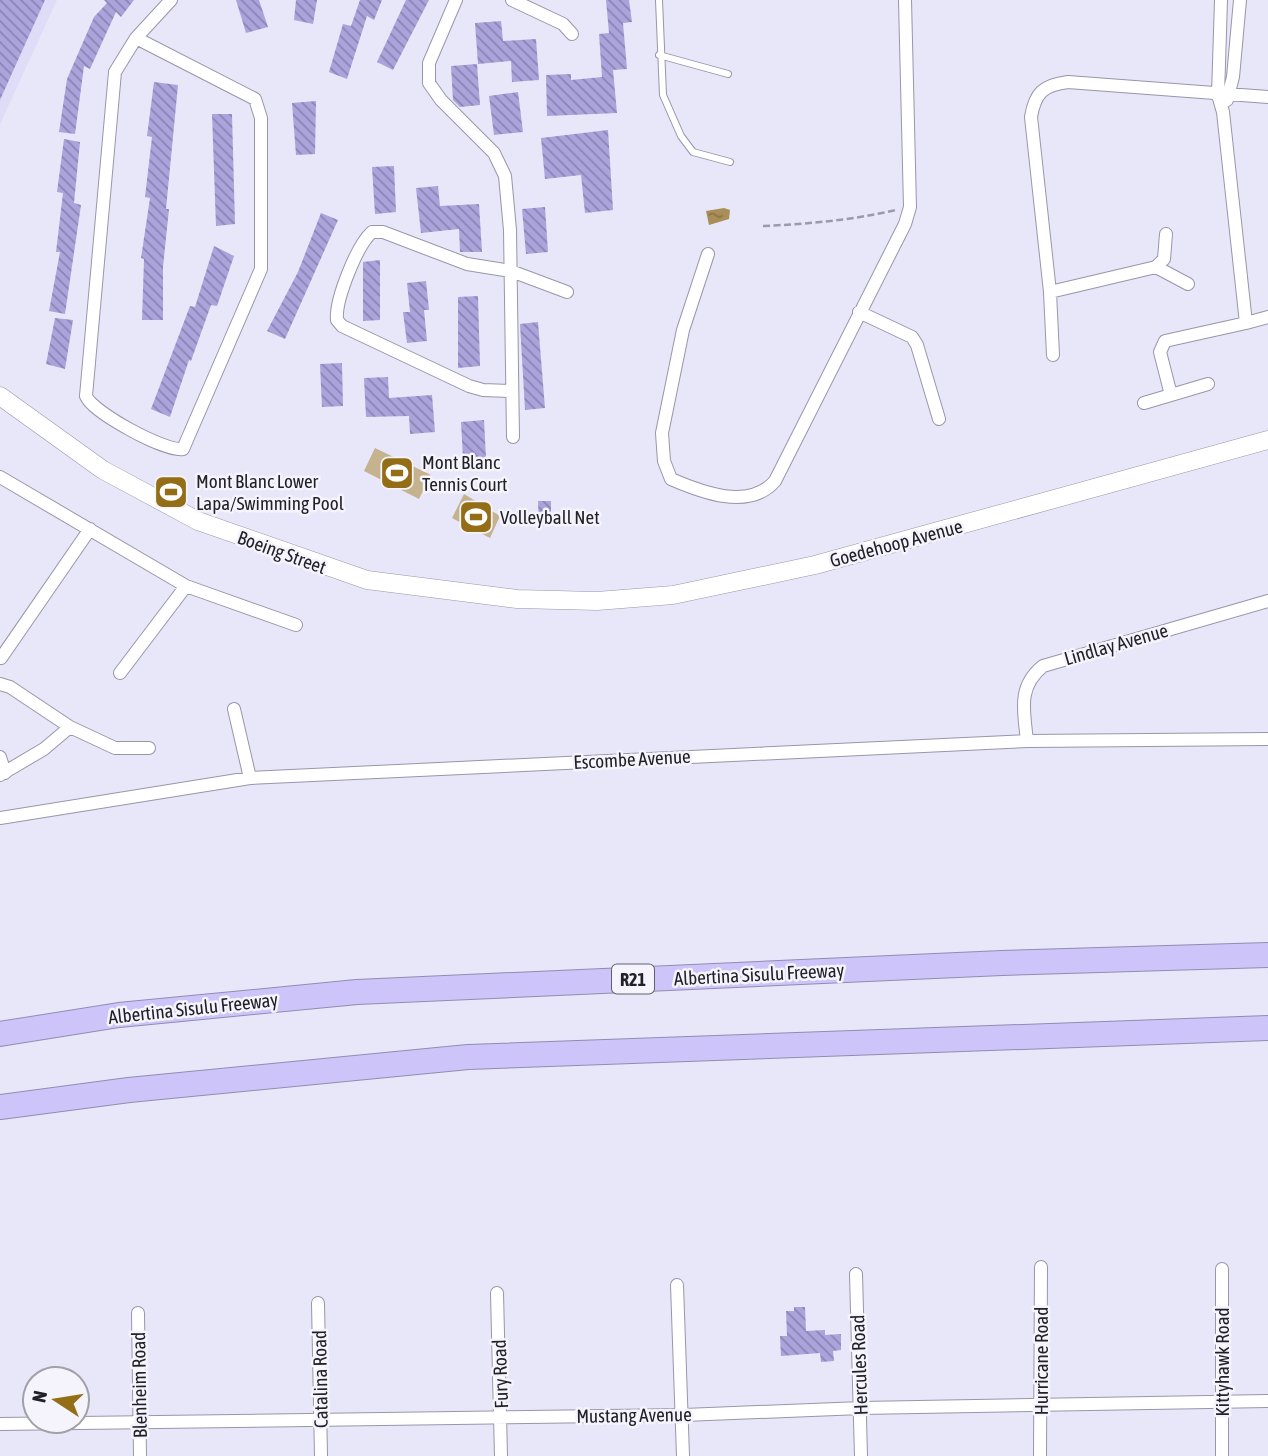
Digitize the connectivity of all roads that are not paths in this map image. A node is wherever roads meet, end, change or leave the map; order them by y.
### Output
1 (171, 0) edge
2 (456, 0) edge
3 (512, 0) edge
4 (659, 0) edge
5 (905, 0) edge
6 (1221, 0) edge
7 (1240, 0) edge
8 (572, 34) dead end
9 (136, 38) junction
10 (659, 55) junction
11 (728, 74) dead end
12 (1223, 95) junction
13 (1268, 97) edge
14 (730, 162) dead end
15 (1166, 234) dead end
16 (708, 254) dead end
17 (1156, 267) junction
18 (511, 271) junction
19 (1188, 284) dead end
20 (567, 292) dead end
21 (1050, 292) junction
22 (859, 312) junction
23 (1268, 317) edge
24 (1246, 323) junction
25 (1053, 355) dead end
26 (1208, 384) dead end
27 (511, 390) junction
28 (1171, 395) junction
29 (0, 396) edge
30 (1144, 402) dead end
31 (939, 419) dead end
32 (513, 437) dead end
33 (1268, 440) edge
34 (0, 477) edge
35 (90, 530) junction
36 (186, 586) junction
37 (517, 599) joint
38 (1268, 601) edge
39 (296, 625) dead end
40 (1, 658) edge
41 (120, 673) dead end
42 (0, 684) edge
43 (234, 709) dead end
44 (70, 727) junction
45 (1268, 739) edge
46 (1027, 741) junction
47 (149, 748) dead end
48 (0, 757) edge
49 (2, 774) edge
50 (250, 778) junction
51 (0, 818) edge
52 (1268, 955) edge
53 (1268, 1028) edge
54 (0, 1034) edge
55 (0, 1107) edge
56 (1041, 1267) dead end
57 (1222, 1269) dead end
58 (856, 1274) dead end
59 (677, 1285) dead end
60 (497, 1293) dead end
61 (318, 1303) dead end
62 (138, 1313) dead end
63 (1268, 1401) edge
64 (1222, 1403) junction
65 (1041, 1406) junction
66 (862, 1408) junction
67 (684, 1415) junction
68 (501, 1417) junction
69 (321, 1419) junction
70 (141, 1422) junction
71 (0, 1424) edge
72 (140, 1456) edge
73 (321, 1456) edge
74 (501, 1456) edge
75 (683, 1456) edge
76 (861, 1456) edge
77 (1040, 1456) edge
78 (1222, 1456) edge

1 - 9 street
2 - 18 street
3 - 8 street
4 - 10 lane
5 - 22 street
6 - 12 street
7 - 12 street
9 - 9 street
10 - 11 lane
10 - 14 lane
12 - 13 street
12 - 21 street
12 - 24 street
15 - 17 street
16 - 22 street
17 - 19 street
17 - 21 street
18 - 20 street
18 - 27 street
18 - 27 street
21 - 25 street
22 - 31 street
23 - 24 street
24 - 28 street
26 - 28 street
27 - 32 street
28 - 30 street
29 - 37 main road, Boeing Street
33 - 37 main road, Goedehoop Avenue
34 - 35 street
35 - 36 street
35 - 40 street
36 - 39 street
36 - 41 street
38 - 46 street, Lindlay Avenue
42 - 44 street
43 - 50 street
44 - 47 street
44 - 49 street
45 - 46 street, Escombe Avenue
46 - 50 street, Escombe Avenue
48 - 49 street
50 - 51 street, Escombe Avenue
52 - 54 highway, Albertina Sisulu Freeway / R21
53 - 55 highway
56 - 65 street, Hurricane Road
57 - 64 street, Kittyhawk Road
58 - 66 street, Hercules Road
59 - 67 street
60 - 68 street, Fury Road
61 - 69 street, Catalina Road
62 - 70 street, Blenheim Road
63 - 64 street, Mustang Avenue
64 - 65 street, Mustang Avenue
64 - 78 street, Kittyhawk Road
65 - 66 street, Mustang Avenue
65 - 77 street, Hurricane Road
66 - 67 street, Mustang Avenue
66 - 76 street, Hercules Road
67 - 68 street, Mustang Avenue
67 - 75 street
68 - 69 street, Mustang Avenue
68 - 74 street, Fury Road
69 - 70 street, Mustang Avenue
69 - 73 street, Catalina Road
70 - 71 street, Mustang Avenue
70 - 72 street, Blenheim Road

